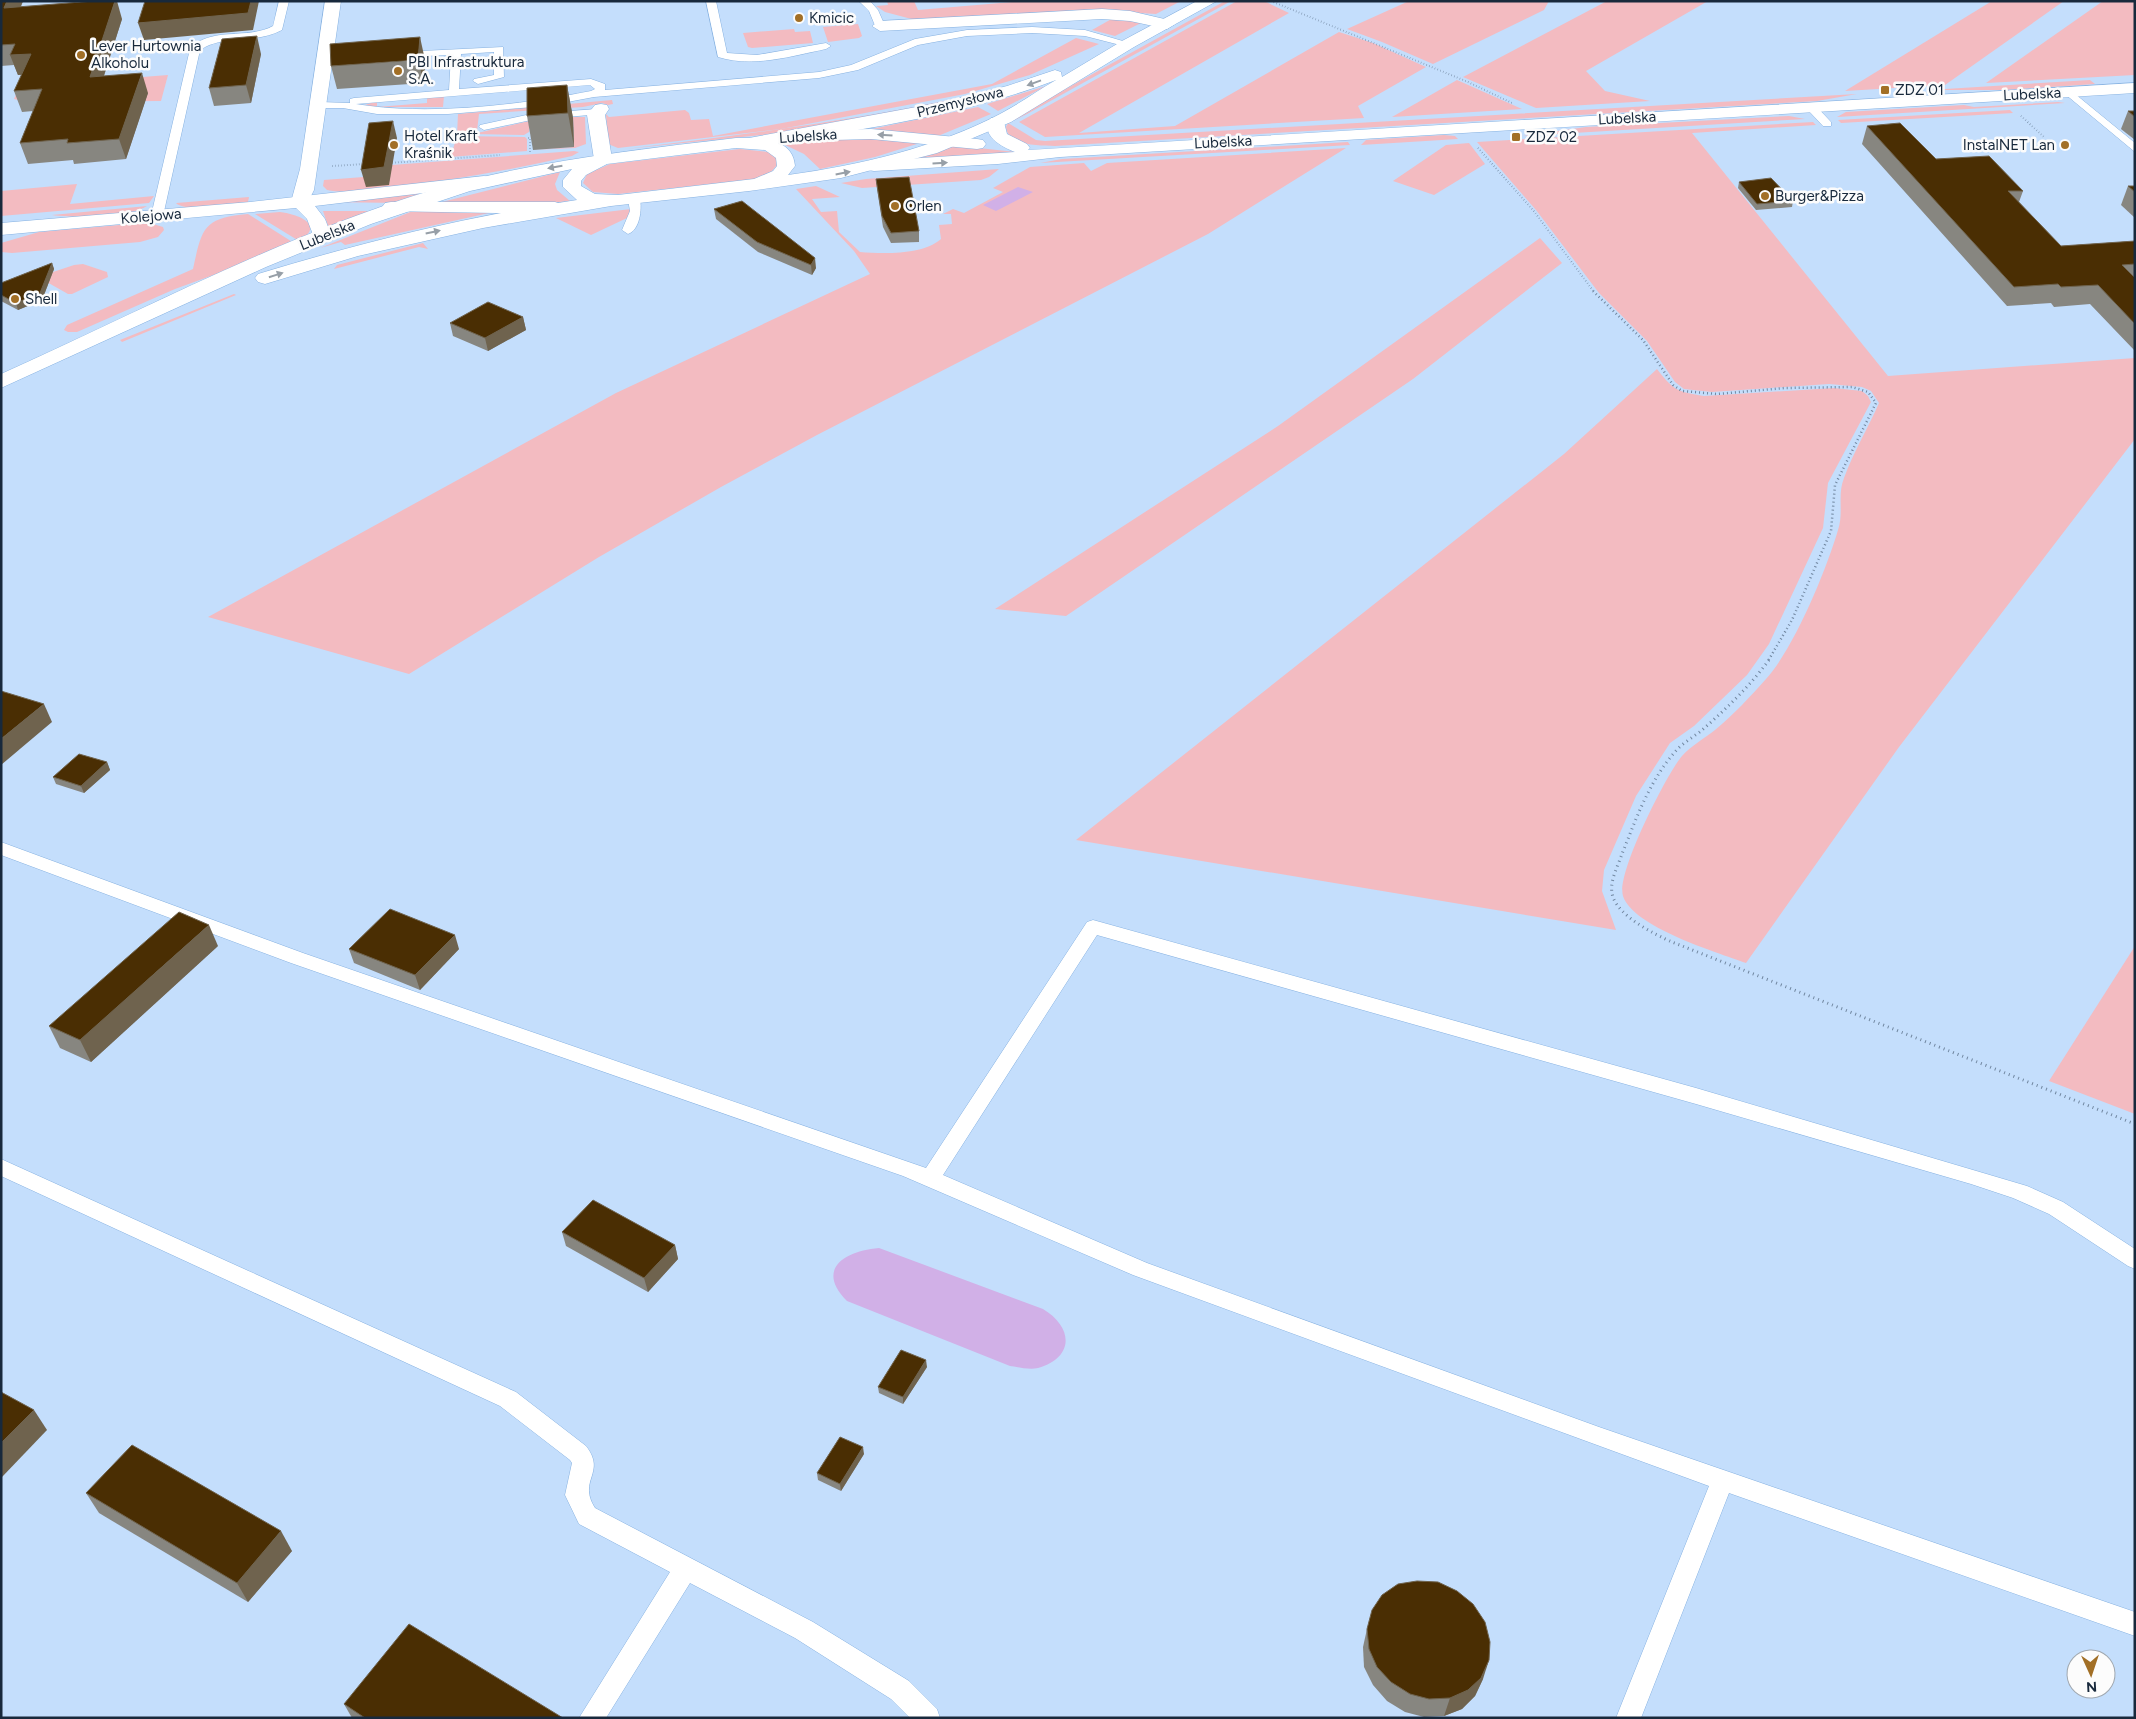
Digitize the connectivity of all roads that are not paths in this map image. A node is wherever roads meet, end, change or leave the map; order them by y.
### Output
1 (284, 1) edge
2 (334, 1) edge
3 (711, 1) edge
4 (864, 1) edge
5 (1209, 1) edge
6 (1166, 24) junction
7 (880, 26) joint
8 (1128, 44) junction
9 (826, 46) dead end
10 (456, 51) junction
11 (390, 56) edge
12 (454, 88) junction
13 (2135, 88) edge
14 (2069, 92) junction
15 (319, 105) junction
16 (343, 105) junction
17 (597, 105) junction
18 (1811, 107) junction
19 (384, 111) junction
20 (996, 122) junction
21 (1827, 124) dead end
22 (380, 125) edge
23 (484, 127) dead end
24 (787, 137) junction
25 (951, 142) junction
26 (736, 143) junction
27 (1022, 148) junction
28 (2135, 149) edge
29 (1060, 152) junction
30 (603, 159) junction
31 (874, 166) junction
32 (502, 178) junction
33 (749, 186) junction
34 (625, 200) junction
35 (300, 202) junction
36 (400, 207) junction
37 (555, 208) junction
38 (157, 216) junction
39 (1, 229) edge
40 (628, 230) dead end
41 (318, 238) junction
42 (66, 353) junction
43 (1, 382) edge
44 (1, 848) edge
45 (1, 1167) edge
46 (930, 1179) junction
47 (2135, 1260) edge
48 (1723, 1480) junction
49 (686, 1568) junction
50 (2135, 1624) edge
51 (591, 1718) edge
52 (928, 1718) edge
53 (1628, 1718) edge

1 - 38 lane
2 - 15 street
3 - 9 lane
4 - 7 lane
5 - 6 street, Przemysłowa
6 - 7 street
6 - 8 street, Przemysłowa
8 - 17 lane
8 - 20 street, Przemysłowa
8 -> 24 street, Przemysłowa
10 - 11 lane
10 - 12 lane
10 - 12 lane
12 - 16 lane
12 - 17 lane
13 - 14 street, Lubelska
14 - 18 street, Lubelska
14 - 28 lane
15 - 16 lane
15 - 35 street
16 - 19 lane
17 - 19 lane
17 - 23 lane
17 - 30 street
18 - 21 lane
18 - 29 street, Lubelska
19 - 22 lane
20 - 25 street, Przemysłowa
20 - 27 street
25 -> 24 street, Lubelska
24 - 26 street, Lubelska
25 - 27 street, Lubelska
25 - 31 street, Przemysłowa
26 - 30 street, Lubelska
26 - 33 street
27 - 29 street, Lubelska
31 -> 29 street, Lubelska
30 -> 32 street, Lubelska
30 - 34 street
33 -> 31 street, Lubelska
32 - 35 street, Kolejowa
32 - 36 street, Lubelska
33 - 34 street
34 - 37 street, Lubelska
34 - 40 lane
35 - 36 street, Kolejowa
35 - 38 street, Kolejowa
35 - 41 street
36 - 37 street, Kolejowa
36 - 41 street, Lubelska
42 -> 37 street, Lubelska
38 - 39 street, Kolejowa
41 - 42 street, Lubelska
42 - 43 street, Lubelska
44 - 46 lane
45 - 49 lane
46 - 47 lane
46 - 48 lane
48 - 50 lane
48 - 53 lane
49 - 51 lane
49 - 52 lane

